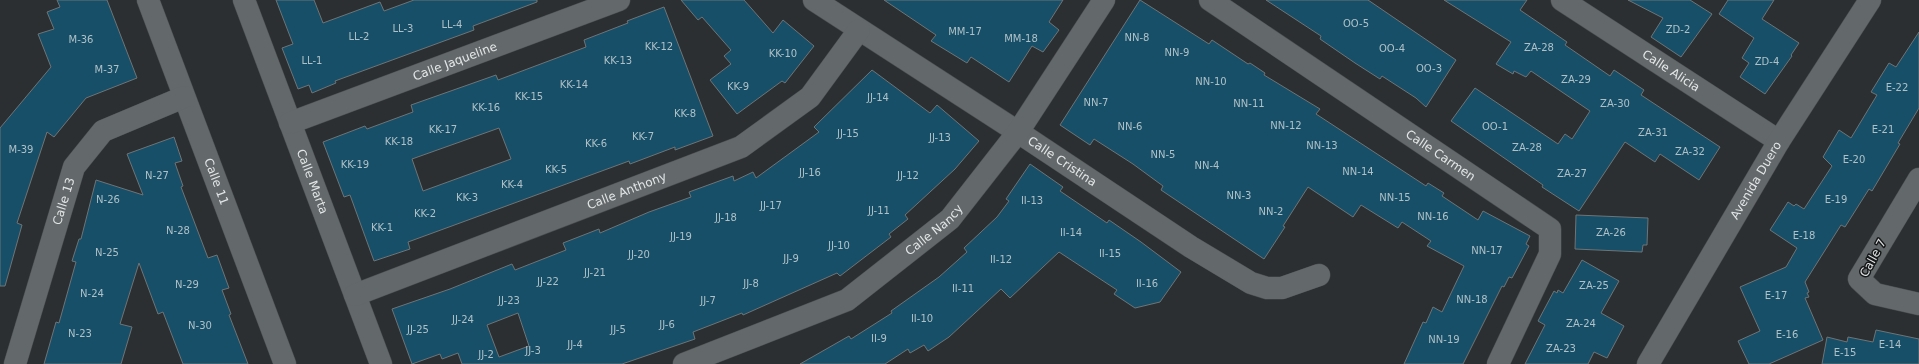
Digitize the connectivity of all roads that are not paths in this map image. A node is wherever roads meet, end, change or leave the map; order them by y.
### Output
1 (148, 0) edge
2 (244, 0) edge
3 (619, 0) edge
4 (814, 0) edge
5 (1104, 0) edge
6 (1210, 0) edge
7 (1562, 0) edge
8 (1870, 0) edge
9 (859, 30) junction
10 (184, 97) junction
11 (290, 123) junction
12 (1018, 132) junction
13 (1779, 141) junction
14 (1919, 179) edge
15 (1319, 275) dead end
16 (355, 294) junction
17 (1919, 304) edge
18 (15, 364) edge
19 (285, 364) edge
20 (381, 364) edge
21 (684, 364) edge
22 (1498, 364) edge
23 (1648, 364) edge

1 - 10 street, Calle 11
2 - 11 street, Calle Marta
3 - 11 street, Calle Jaqueline
4 - 9 street, Calle Cristina
5 - 12 street, Calle Nancy
6 - 22 street, Calle Carmen
7 - 13 street, Calle Alicia
8 - 13 street, Avenida Duero
9 - 12 street, Calle Cristina
9 - 16 street, Calle Anthony
10 - 18 street, Calle 13
10 - 19 street, Calle 11
11 - 16 street, Calle Marta
12 - 15 street, Calle Cristina
12 - 21 street, Calle Nancy
13 - 23 street, Avenida Duero
14 - 17 street, Calle 7
16 - 20 street, Calle Marta

